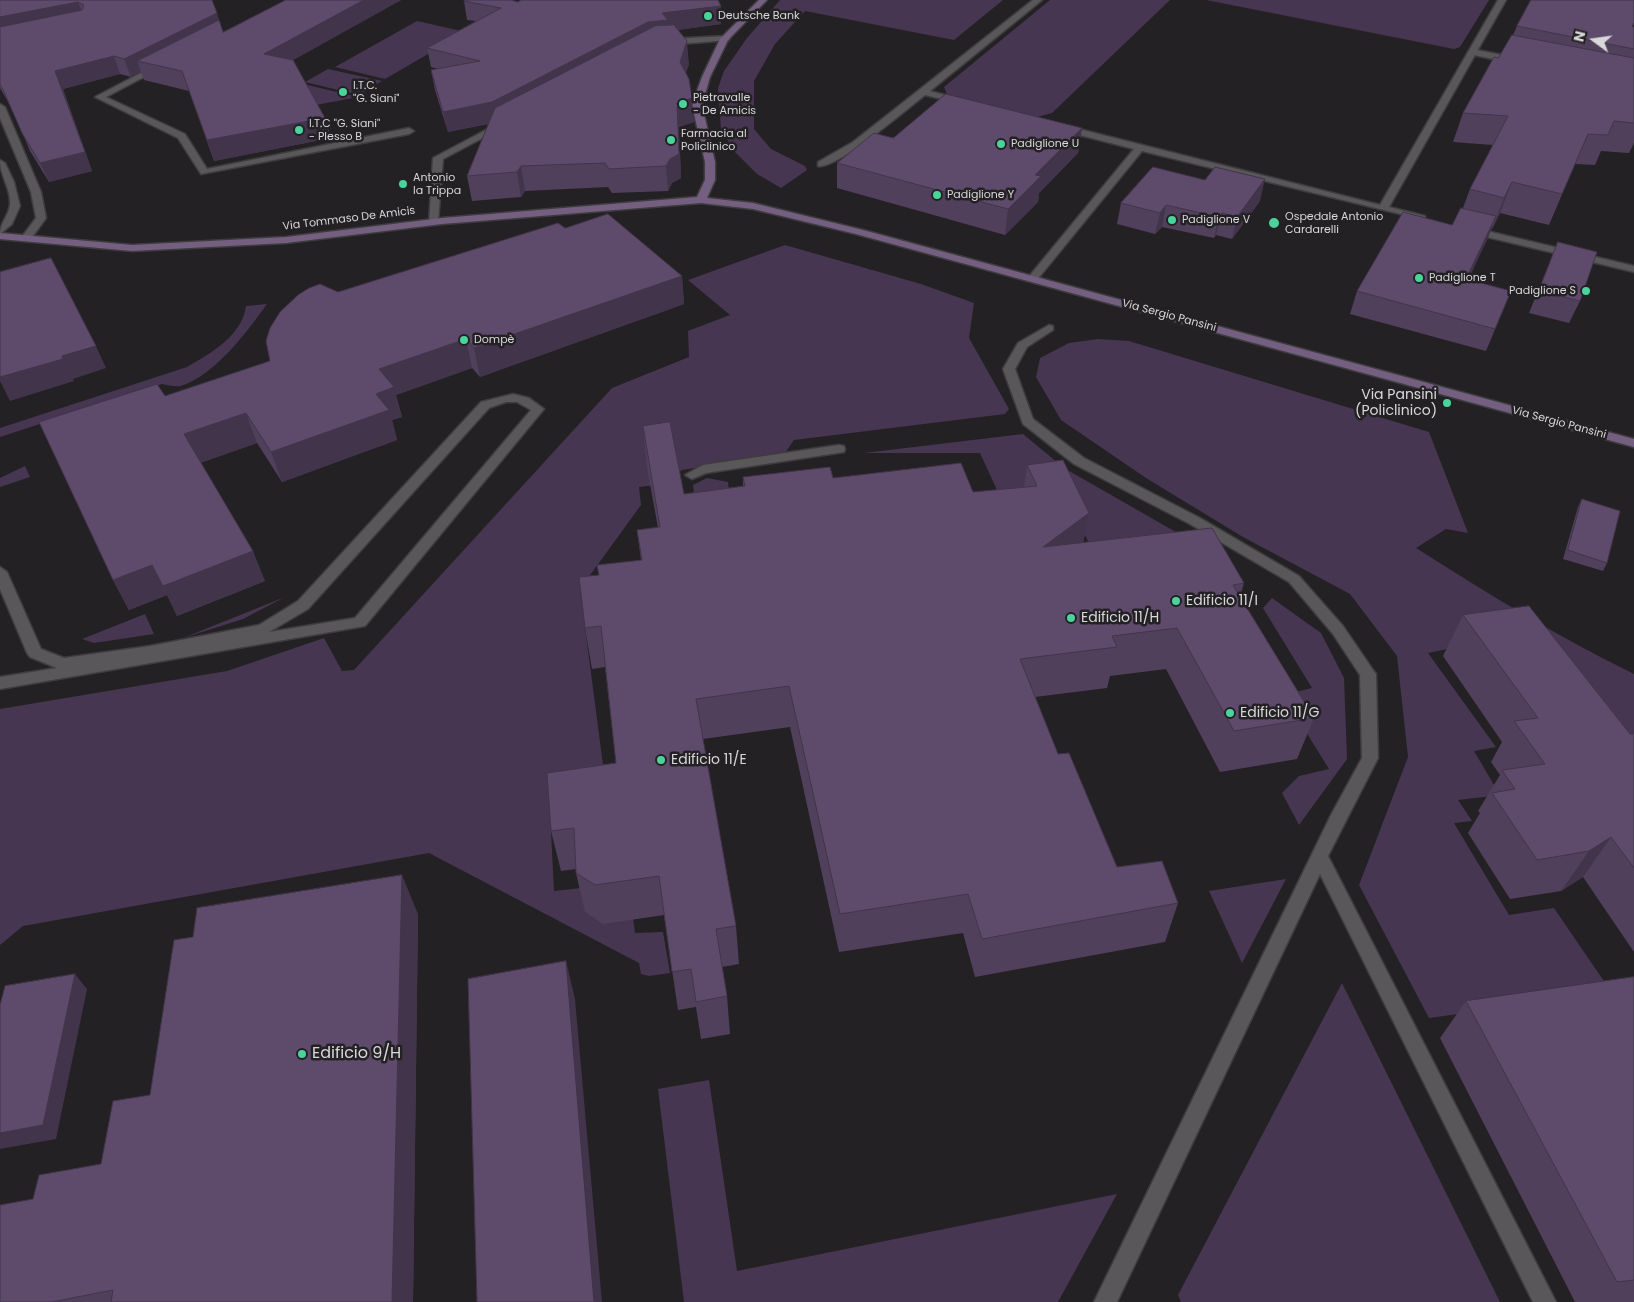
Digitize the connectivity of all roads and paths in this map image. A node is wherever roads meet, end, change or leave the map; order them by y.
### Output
1 (763, 0) edge
2 (1038, 0) edge
3 (1502, 0) edge
4 (725, 38) junction
5 (659, 45) edge
6 (1472, 52) junction
7 (169, 62) edge
8 (1529, 63) edge
9 (923, 92) junction
10 (969, 104) edge
11 (0, 107) edge
12 (510, 123) edge
13 (1054, 126) edge
14 (409, 131) dead end
15 (1140, 148) junction
16 (0, 163) edge
17 (822, 164) dead end
18 (701, 200) junction
19 (1382, 208) junction
20 (1431, 220) edge
21 (438, 222) junction
22 (1460, 227) edge
23 (0, 230) edge
24 (0, 236) edge
25 (26, 238) junction
26 (1634, 269) edge
27 (1032, 279) junction
28 (1049, 328) dead end
29 (1634, 443) edge
30 (839, 449) dead end
31 (692, 474) dead end
32 (0, 572) edge
33 (0, 683) edge
34 (1320, 857) junction
35 (1104, 1302) edge
36 (1545, 1302) edge

1 - 4 main road
2 - 9 street
3 - 6 street
4 - 5 street
4 - 18 main road
6 - 8 street
6 - 19 street
7 - 14 street
9 - 10 street
9 - 17 street
11 - 25 street
12 - 21 street
13 - 15 street
15 - 19 street
15 - 27 street
16 - 23 street
18 - 21 main road, Via Tommaso De Amicis
18 - 27 main road, Via Sergio Pansini
19 - 20 street
21 - 25 main road, Via Tommaso De Amicis
22 - 26 street
24 - 25 main road, Via Tommaso De Amicis
27 - 29 main road, Via Sergio Pansini
28 - 34 street
30 - 31 street
32 - 33 street
34 - 35 street
34 - 36 street

